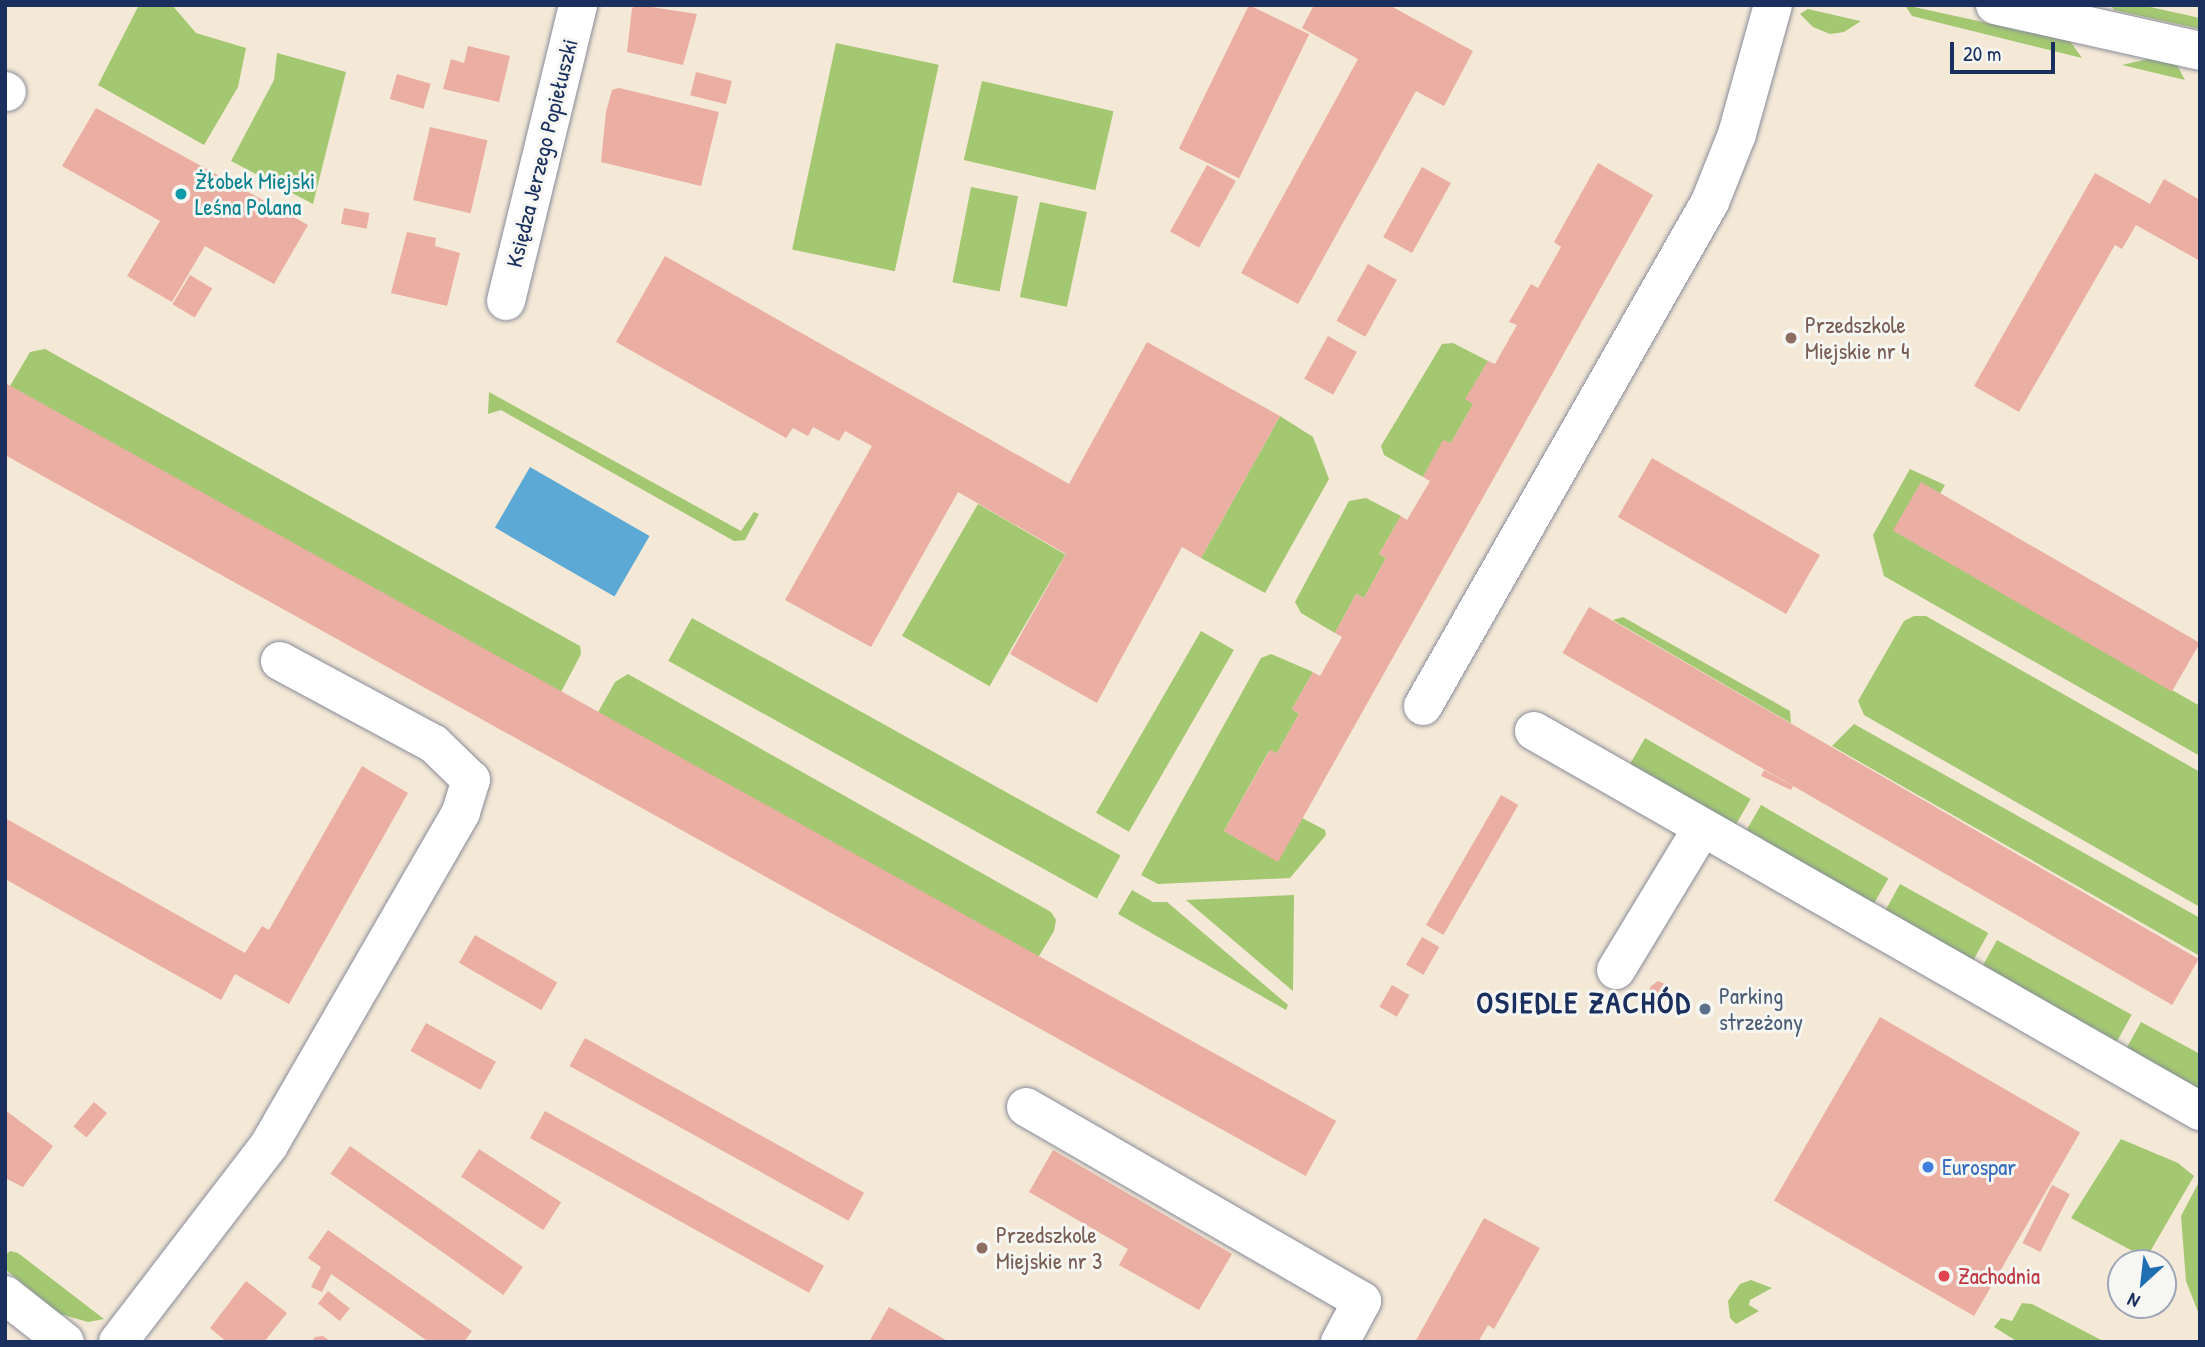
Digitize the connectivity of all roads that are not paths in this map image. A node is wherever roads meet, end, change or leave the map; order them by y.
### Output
1 (578, 5) edge
2 (1773, 5) edge
3 (1995, 5) edge
4 (2200, 51) edge
5 (506, 301) dead end
6 (280, 661) dead end
7 (1423, 706) dead end
8 (1534, 731) dead end
9 (1702, 828) junction
10 (1616, 970) dead end
11 (1026, 1107) dead end
12 (2200, 1111) edge
13 (5, 1295) edge
14 (65, 1342) edge
15 (118, 1342) edge
16 (1340, 1342) edge

1 - 5 street, Księdza Jerzego Popiełuszki
2 - 7 street
3 - 4 street
6 - 15 street
8 - 9 street
9 - 10 street
9 - 12 street
11 - 16 street
13 - 14 street

